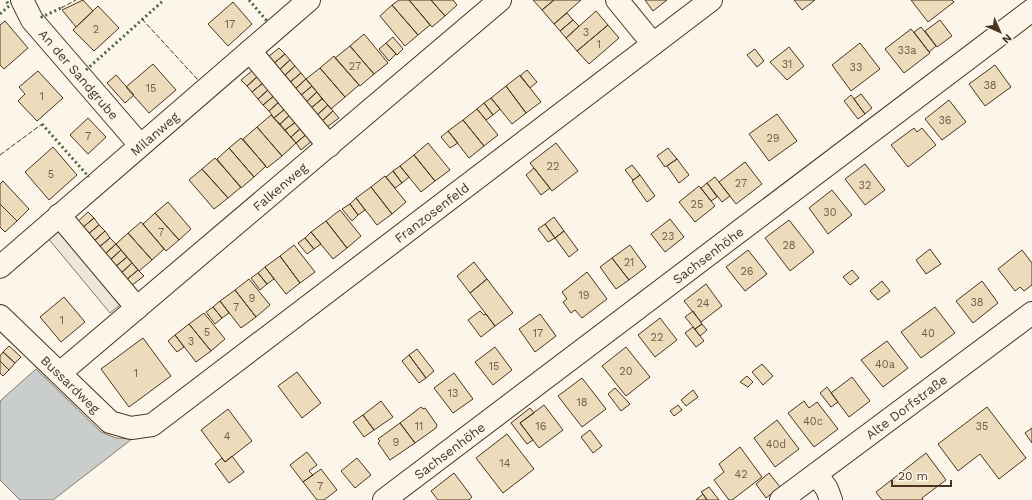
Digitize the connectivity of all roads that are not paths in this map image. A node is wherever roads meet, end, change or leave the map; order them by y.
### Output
1 (22, 0) edge
2 (309, 0) edge
3 (500, 0) edge
4 (617, 0) edge
5 (711, 0) edge
6 (1032, 10) edge
7 (653, 44) junction
8 (250, 51) junction
9 (140, 145) junction
10 (329, 146) junction
11 (59, 215) junction
12 (0, 267) edge
13 (137, 308) junction
14 (1032, 313) edge
15 (0, 316) edge
16 (60, 373) junction
17 (152, 425) joint
18 (817, 475) junction
19 (384, 500) edge
20 (781, 500) edge
21 (831, 500) edge

1 - 9 street, An der Sandgrube
2 - 8 street, Milanweg
3 - 10 street, Falkenweg
4 - 7 street
5 - 7 street, Franzosenfeld
6 - 19 street, Sachsenhöhe
7 - 17 street, Franzosenfeld
8 - 9 street, Milanweg
8 - 10 street
9 - 11 street, Milanweg
10 - 13 street, Falkenweg
11 - 12 street, Milanweg
11 - 13 street
13 - 16 street, Falkenweg
14 - 18 street, Alte Dorfstraße
15 - 16 street, Bussardweg
16 - 17 street, Bussardweg
18 - 20 street, Alte Dorfstraße
18 - 21 street

